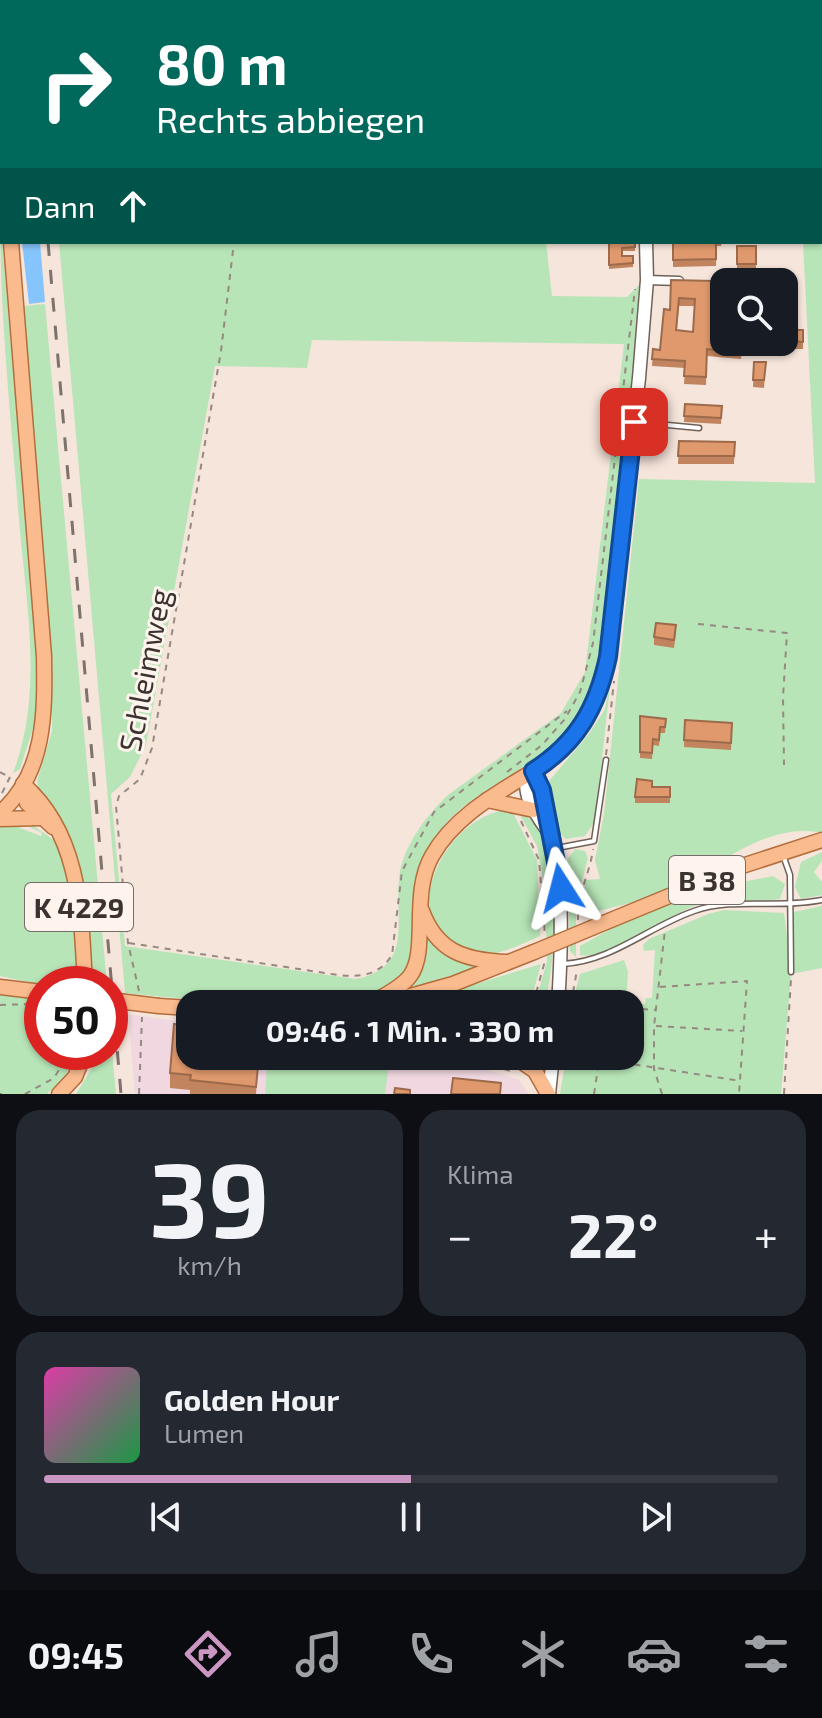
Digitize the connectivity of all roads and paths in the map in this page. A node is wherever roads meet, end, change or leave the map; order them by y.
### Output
1 (11, 244) edge
2 (234, 244) edge
3 (646, 244) edge
4 (647, 281) junction
5 (690, 281) edge
6 (634, 422) junction
7 (699, 428) dead end
8 (698, 624) dead end
9 (614, 678) dead end
10 (570, 709) junction
11 (606, 760) joint
12 (784, 765) dead end
13 (0, 772) edge
14 (532, 772) junction
15 (17, 781) junction
16 (510, 785) junction
17 (2, 799) edge
18 (487, 800) junction
19 (516, 804) junction
20 (534, 810) junction
21 (0, 816) edge
22 (40, 818) junction
23 (60, 832) junction
24 (822, 840) edge
25 (553, 842) junction
26 (782, 852) junction
27 (822, 900) edge
28 (419, 904) junction
29 (790, 906) junction
30 (664, 926) junction
31 (128, 943) junction
32 (542, 951) junction
33 (509, 963) junction
34 (561, 964) junction
35 (83, 966) edge
36 (791, 972) joint
37 (0, 987) edge
38 (660, 987) junction
39 (24, 990) edge
40 (392, 990) edge
41 (429, 990) edge
42 (535, 990) edge
43 (559, 990) edge
44 (139, 993) dead end
45 (128, 1002) edge
46 (24, 1004) edge
47 (0, 1005) edge
48 (176, 1007) edge
49 (644, 1009) edge
50 (656, 1010) dead end
51 (142, 1016) dead end
52 (654, 1026) junction
53 (743, 1031) junction
54 (644, 1067) edge
55 (654, 1069) junction
56 (59, 1070) edge
57 (78, 1070) edge
58 (506, 1070) edge
59 (534, 1070) edge
60 (552, 1070) edge
61 (598, 1070) edge
62 (519, 1074) dead end
63 (741, 1081) junction
64 (25, 1094) edge
65 (59, 1094) edge
66 (139, 1094) edge
67 (549, 1094) edge
68 (594, 1094) edge
69 (662, 1094) edge
70 (739, 1094) edge
71 (784, 1094) edge

1 - 15 main road
2 - 31 path, Schleimweg
3 - 4 main road
4 - 5 street
4 - 6 main road
4 - 10 path
6 - 7 lane
6 - 14 main road
8 - 12 path
9 - 11 path
10 - 16 path
10 - 31 path
11 - 25 lane
13 - 15 path
14 - 16 main road
14 - 20 main road
14 - 25 main road
15 - 17 main road
15 - 17 path
15 - 21 main road
15 - 22 main road
15 - 23 main road
16 - 18 main road
18 - 19 main road
18 - 28 main road
19 - 20 main road
19 - 32 path
20 - 25 main road
21 - 22 main road
22 - 23 main road
23 - 35 main road, K 4229
24 - 26 main road, B 38
25 - 34 main road
26 - 29 lane
26 - 32 main road, B 38, bridge
27 - 29 lane
28 - 33 main road
28 - 40 main road
29 - 30 lane
29 - 36 lane
30 - 34 lane
30 - 38 path
31 - 44 path, Schleimweg
32 - 33 main road, B 38
32 - 42 path
33 - 41 main road, B 38
34 - 43 main road
36 - 71 path
37 - 39 main road
38 - 52 path
38 - 53 path
45 - 48 main road, bridge
46 - 47 path
49 - 50 path
51 - 66 path
52 - 53 path
52 - 55 path
53 - 63 path
54 - 55 path
55 - 63 path
55 - 69 path
56 - 64 path
57 - 65 main road
58 - 62 path
59 - 67 main road
60 - 67 main road
61 - 68 path
63 - 70 path

